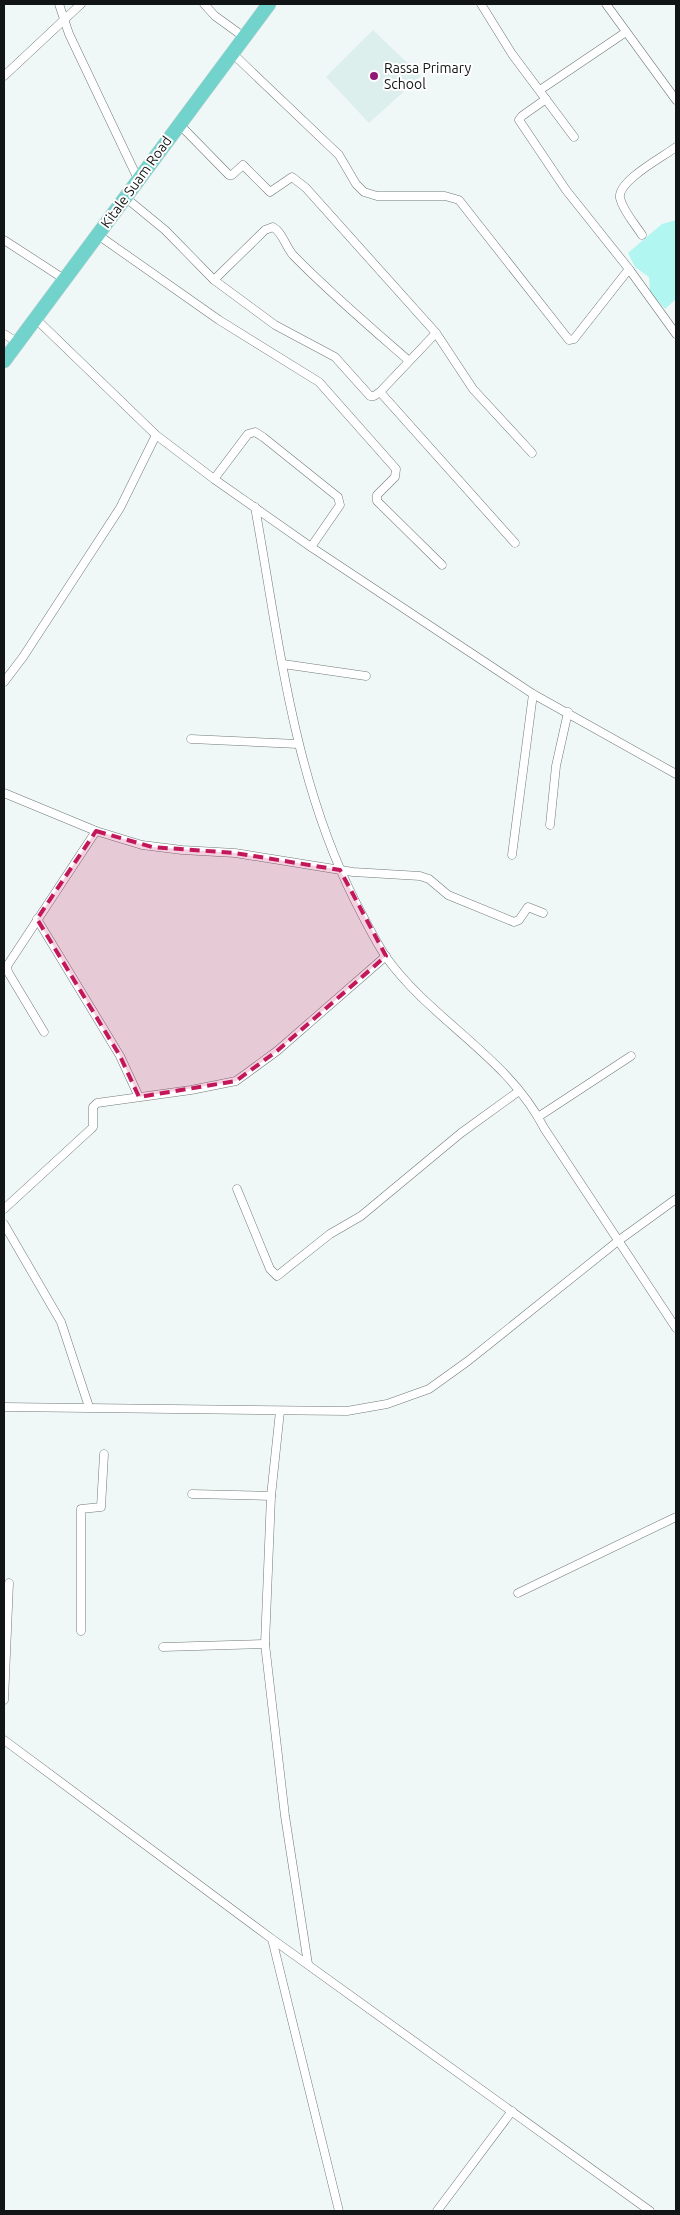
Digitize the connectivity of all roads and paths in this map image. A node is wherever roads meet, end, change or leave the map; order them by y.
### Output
1 (59, 4) edge
2 (81, 4) edge
3 (204, 4) edge
4 (268, 4) edge
5 (481, 4) edge
6 (606, 4) edge
7 (65, 20) junction
8 (626, 32) junction
9 (244, 37) junction
10 (232, 53) junction
11 (4, 76) edge
12 (540, 90) junction
13 (546, 98) junction
14 (676, 100) edge
15 (179, 124) junction
16 (574, 137) dead end
17 (676, 147) edge
18 (138, 179) junction
19 (126, 198) junction
20 (98, 235) junction
21 (642, 236) dead end
22 (4, 240) edge
23 (629, 269) junction
24 (64, 279) junction
25 (214, 280) junction
26 (35, 318) junction
27 (436, 333) junction
28 (4, 334) edge
29 (676, 334) edge
30 (17, 342) junction
31 (408, 360) junction
32 (4, 361) edge
33 (380, 392) junction
34 (156, 435) junction
35 (532, 453) dead end
36 (214, 479) junction
37 (254, 507) junction
38 (515, 543) dead end
39 (311, 547) junction
40 (442, 565) dead end
41 (283, 664) junction
42 (366, 676) dead end
43 (4, 682) edge
44 (533, 694) junction
45 (568, 712) junction
46 (190, 739) dead end
47 (298, 744) junction
48 (676, 774) edge
49 (4, 793) edge
50 (550, 825) dead end
51 (96, 831) junction
52 (512, 855) dead end
53 (340, 870) junction
54 (543, 913) dead end
55 (37, 919) junction
56 (386, 956) junction
57 (44, 1032) dead end
58 (631, 1056) dead end
59 (519, 1091) junction
60 (139, 1097) junction
61 (538, 1117) junction
62 (237, 1189) dead end
63 (676, 1198) edge
64 (4, 1209) edge
65 (4, 1224) edge
66 (618, 1241) junction
67 (676, 1328) edge
68 (4, 1407) edge
69 (90, 1407) junction
70 (280, 1411) junction
71 (104, 1454) dead end
72 (192, 1494) dead end
73 (271, 1496) junction
74 (676, 1517) edge
75 (9, 1583) dead end
76 (518, 1593) dead end
77 (81, 1631) dead end
78 (265, 1644) junction
79 (163, 1646) dead end
80 (4, 1700) edge
81 (4, 1740) edge
82 (272, 1939) junction
83 (308, 1964) junction
84 (512, 2111) junction
85 (339, 2211) edge
86 (437, 2211) edge
87 (650, 2211) edge

1 - 7 street
2 - 7 street
3 - 9 street
4 - 9 highway, Kitale Suam Road
5 - 12 street
6 - 8 street
7 - 11 street
7 - 18 street
8 - 12 street
8 - 14 street
9 - 10 highway, Kitale Suam Road
10 - 15 highway, Kitale Suam Road
10 - 23 street
12 - 13 street
13 - 16 street
13 - 23 street
15 - 18 highway, Kitale Suam Road
15 - 27 street
17 - 21 street
18 - 19 highway, Kitale Suam Road
19 - 20 highway, Kitale Suam Road
19 - 25 street
20 - 24 highway, Kitale Suam Road
20 - 40 street
22 - 24 street
23 - 29 street
24 - 26 highway, Kitale Suam Road
25 - 31 street
25 - 33 street
26 - 30 highway, Kitale Suam Road
26 - 34 street
27 - 31 street
27 - 35 street
28 - 30 street
30 - 32 highway, Kitale Suam Road
31 - 33 street
33 - 38 street
34 - 36 street
34 - 43 street
36 - 37 street
36 - 39 street
37 - 39 street
37 - 41 street
39 - 44 street
41 - 42 street
41 - 47 street
44 - 45 street
44 - 52 street
45 - 48 street
45 - 50 street
46 - 47 street
47 - 53 street
49 - 51 street
51 - 53 street
51 - 55 street
53 - 54 street
53 - 56 street
55 - 57 street
55 - 60 street
56 - 59 street
56 - 60 street
58 - 61 street
59 - 61 street
59 - 62 street
60 - 64 street
61 - 66 street
63 - 66 street
65 - 69 street
66 - 67 street
66 - 70 street
68 - 69 street
69 - 70 street
70 - 73 street
71 - 77 street
72 - 73 street
73 - 78 street
74 - 76 street
75 - 80 street
78 - 79 street
78 - 83 street
81 - 82 street
82 - 83 street
82 - 85 street
83 - 84 street
84 - 86 street
84 - 87 street

